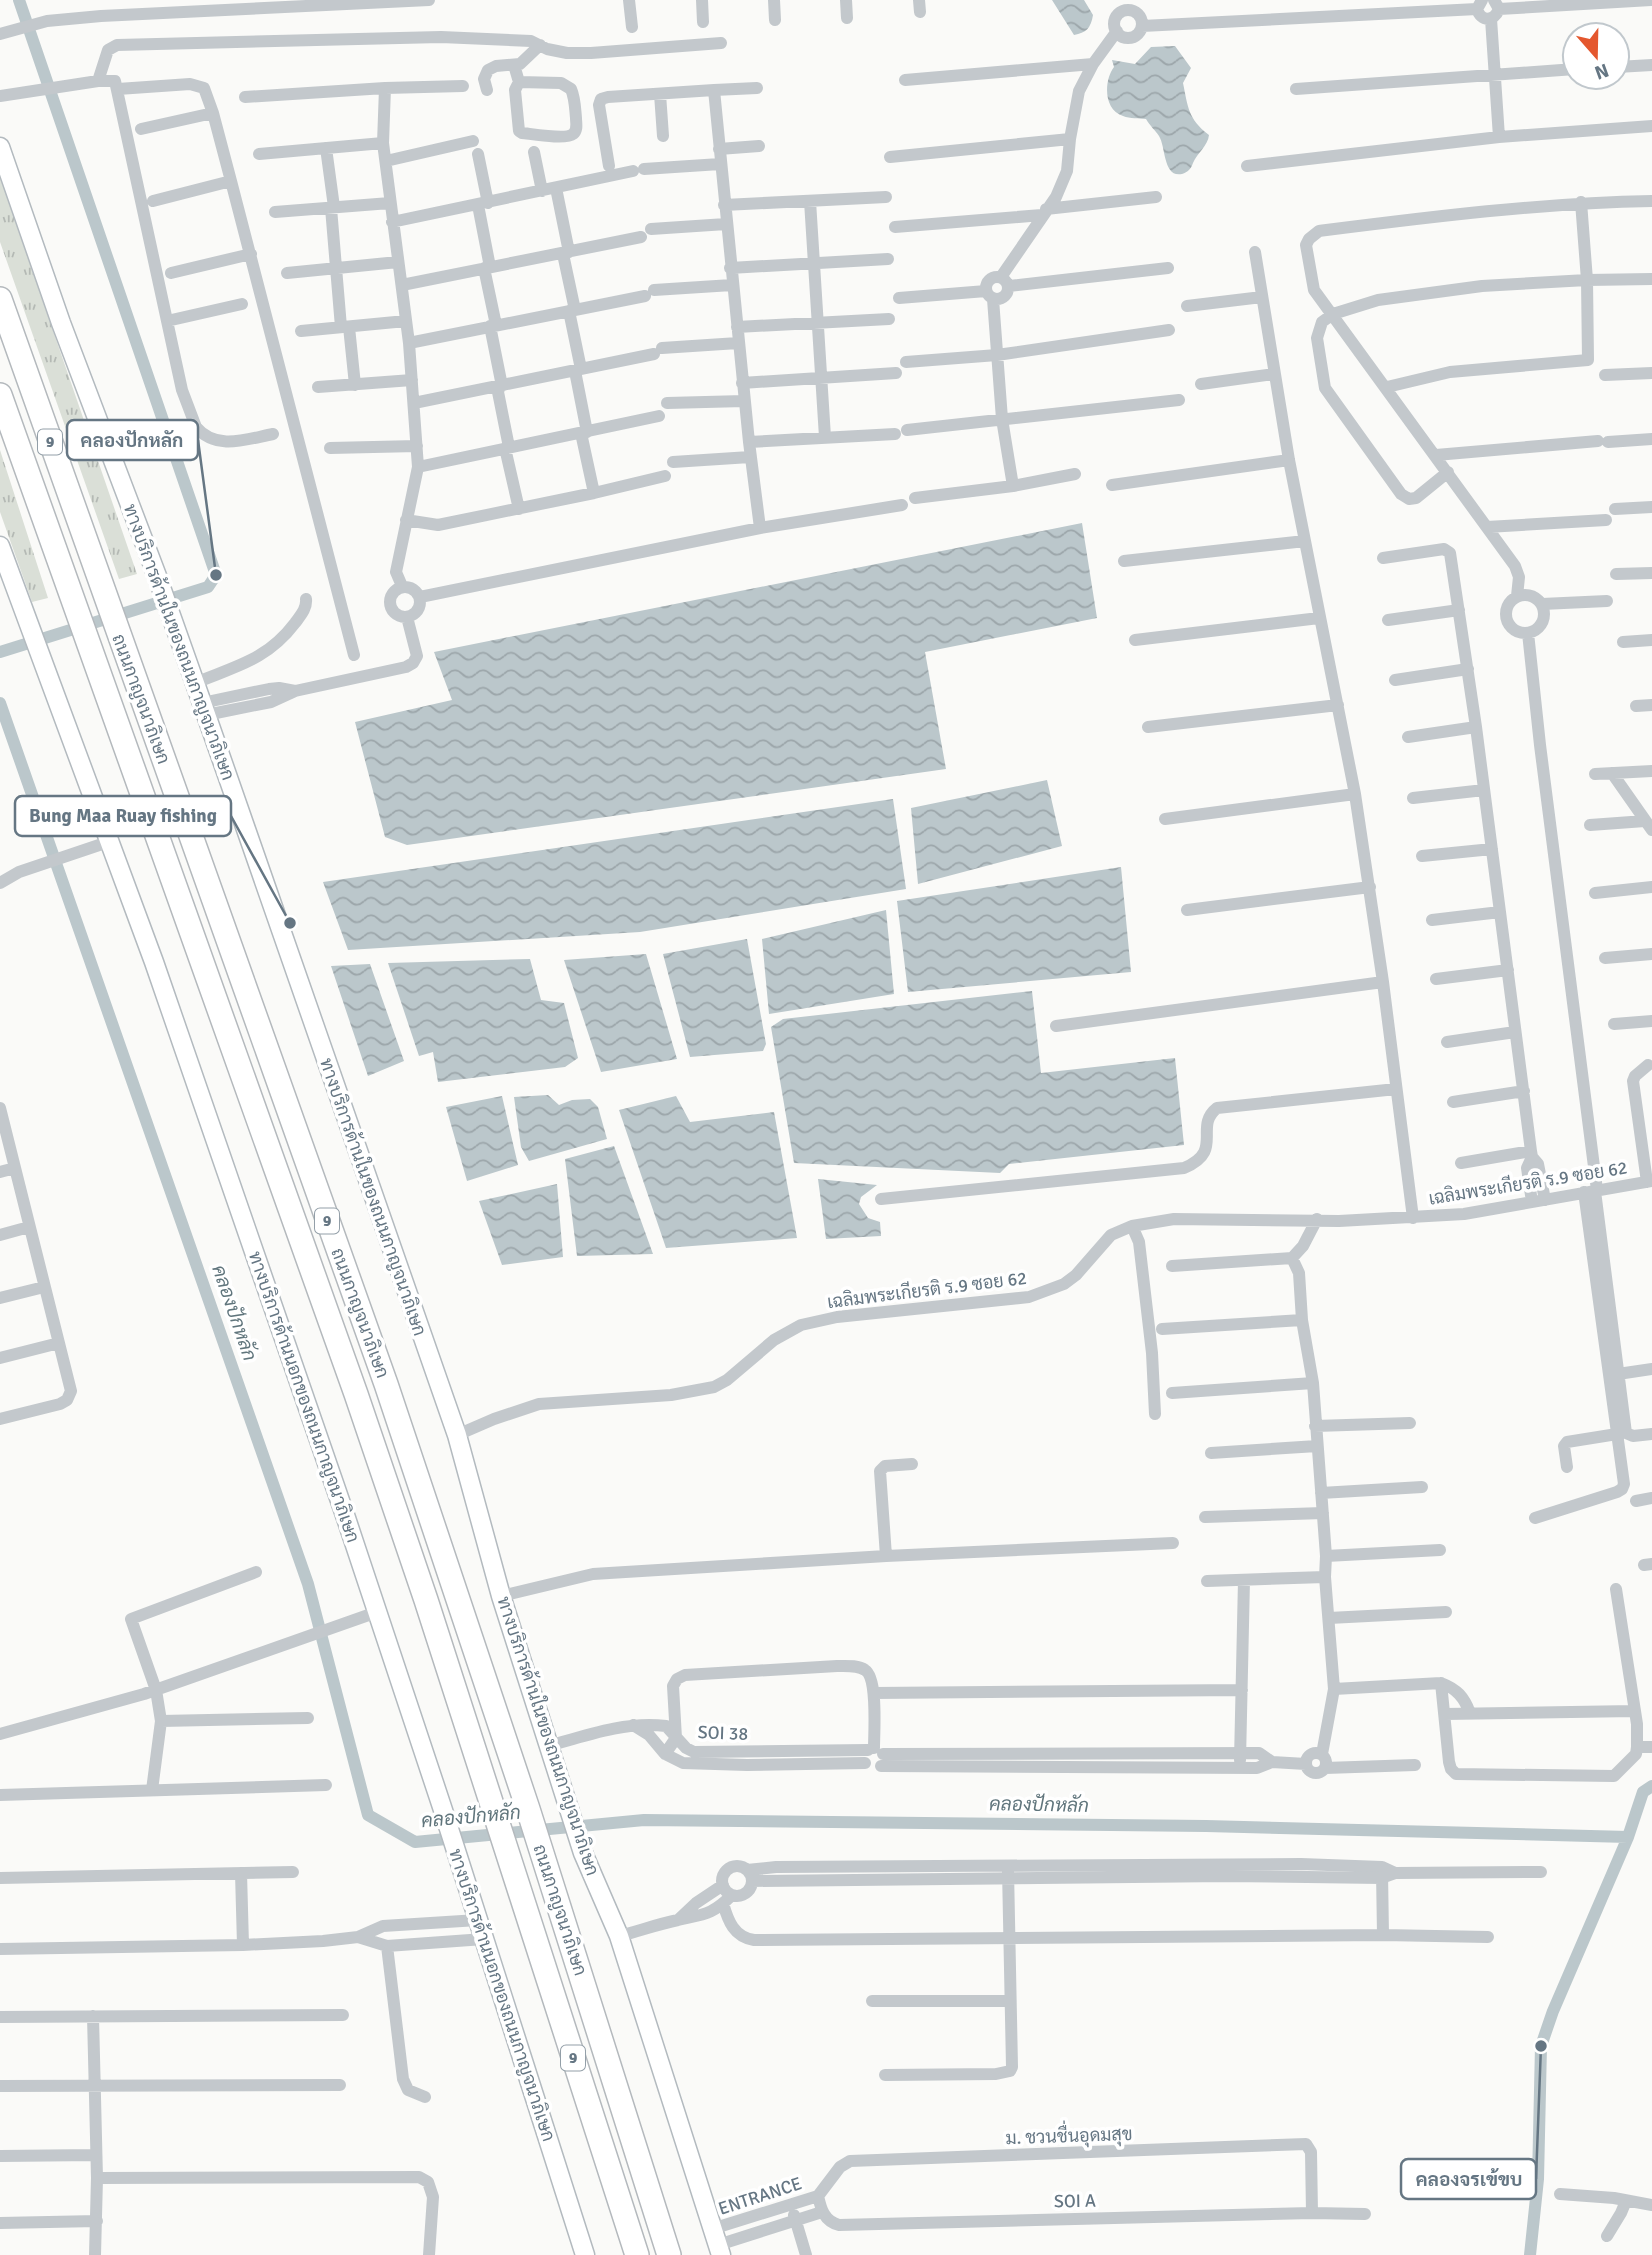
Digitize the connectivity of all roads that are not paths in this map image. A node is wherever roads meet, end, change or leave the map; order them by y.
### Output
1 (429, 0) edge
2 (629, 0) edge
3 (702, 0) edge
4 (774, 0) edge
5 (846, 0) edge
6 (1651, 0) edge
7 (394, 1) edge
8 (314, 3) edge
9 (232, 4) edge
10 (1479, 5) edge
11 (154, 6) edge
12 (1120, 6) edge
13 (1494, 9) edge
14 (847, 18) dead end
15 (775, 20) dead end
16 (703, 22) dead end
17 (1142, 26) junction
18 (632, 27) dead end
19 (1117, 31) junction
20 (6, 32) edge
21 (721, 43) dead end
22 (540, 45) junction
23 (1093, 64) junction
24 (514, 65) junction
25 (1652, 65) edge
26 (1631, 66) edge
27 (1561, 70) edge
28 (1494, 74) junction
29 (905, 80) dead end
30 (98, 81) junction
31 (519, 82) junction
32 (463, 86) dead end
33 (385, 88) junction
34 (757, 88) dead end
35 (118, 89) junction
36 (1296, 89) dead end
37 (487, 90) dead end
38 (713, 90) junction
39 (660, 93) junction
40 (0, 96) edge
41 (245, 97) dead end
42 (214, 113) junction
43 (1652, 126) edge
44 (141, 129) dead end
45 (663, 136) dead end
46 (1499, 137) junction
47 (1070, 139) junction
48 (473, 141) dead end
49 (383, 143) junction
50 (759, 146) dead end
51 (0, 147) edge
52 (326, 148) junction
53 (719, 149) junction
54 (534, 152) dead end
55 (259, 153) dead end
56 (478, 154) dead end
57 (890, 157) dead end
58 (386, 162) junction
59 (720, 164) junction
60 (609, 166) dead end
61 (1247, 166) dead end
62 (231, 181) junction
63 (556, 188) junction
64 (542, 191) junction
65 (886, 197) dead end
66 (1156, 197) dead end
67 (153, 201) dead end
68 (810, 201) junction
69 (1652, 201) edge
70 (1581, 202) junction
71 (390, 203) junction
72 (483, 204) junction
73 (724, 205) junction
74 (332, 208) junction
75 (275, 212) dead end
76 (1044, 212) junction
77 (392, 222) junction
78 (726, 224) junction
79 (895, 227) dead end
80 (1255, 251) dead end
81 (566, 253) junction
82 (251, 254) junction
83 (888, 259) dead end
84 (398, 262) junction
85 (815, 263) junction
86 (336, 268) junction
87 (487, 268) junction
88 (730, 268) junction
89 (1168, 268) dead end
90 (287, 273) dead end
91 (171, 274) dead end
92 (1652, 279) edge
93 (1587, 280) junction
94 (1005, 281) junction
95 (402, 285) junction
96 (732, 285) junction
97 (990, 295) junction
98 (1262, 297) junction
99 (899, 298) dead end
100 (0, 299) edge
101 (242, 304) dead end
102 (1187, 306) dead end
103 (572, 311) junction
104 (1333, 314) junction
105 (889, 319) dead end
106 (167, 321) junction
107 (406, 321) junction
108 (819, 323) junction
109 (493, 325) junction
110 (345, 327) junction
111 (737, 327) junction
112 (1169, 330) dead end
113 (301, 331) dead end
114 (409, 343) junction
115 (738, 343) junction
116 (997, 355) junction
117 (906, 362) dead end
118 (578, 370) junction
119 (896, 373) dead end
120 (1652, 373) edge
121 (1274, 374) junction
122 (1605, 375) dead end
123 (822, 377) junction
124 (412, 380) junction
125 (743, 383) junction
126 (1201, 384) dead end
127 (355, 385) junction
128 (318, 387) dead end
129 (500, 387) junction
130 (1387, 387) junction
131 (0, 395) edge
132 (1179, 400) dead end
133 (744, 401) junction
134 (414, 403) junction
135 (667, 403) dead end
136 (659, 416) dead end
137 (1002, 419) junction
138 (584, 432) junction
139 (273, 434) dead end
140 (825, 438) junction
141 (1652, 439) edge
142 (748, 442) junction
143 (417, 446) junction
144 (330, 448) dead end
145 (507, 448) junction
146 (1436, 455) junction
147 (750, 457) junction
148 (1289, 460) junction
149 (673, 462) dead end
150 (418, 467) junction
151 (1448, 472) junction
152 (1075, 474) dead end
153 (665, 477) dead end
154 (1112, 485) dead end
155 (1013, 486) junction
156 (594, 493) junction
157 (915, 498) dead end
158 (902, 505) dead end
159 (1652, 507) edge
160 (519, 509) junction
161 (1615, 509) dead end
162 (406, 520) junction
163 (1606, 520) dead end
164 (1487, 527) junction
165 (760, 528) junction
166 (1305, 541) junction
167 (1, 558) edge
168 (1383, 558) dead end
169 (1124, 561) dead end
170 (1652, 573) edge
171 (1616, 574) dead end
172 (402, 586) junction
173 (1517, 596) junction
174 (420, 597) junction
175 (306, 599) dead end
176 (1607, 601) dead end
177 (1542, 604) junction
178 (1459, 610) junction
179 (407, 617) junction
180 (1319, 618) junction
181 (1388, 620) dead end
182 (1528, 633) junction
183 (1135, 640) dead end
184 (1652, 640) edge
185 (1623, 642) dead end
186 (354, 655) dead end
187 (1468, 669) junction
188 (1395, 680) dead end
189 (195, 683) junction
190 (1338, 705) junction
191 (1652, 705) edge
192 (1636, 706) dead end
193 (204, 709) junction
194 (1148, 727) dead end
195 (1476, 727) junction
196 (1408, 737) dead end
197 (1652, 771) edge
198 (1612, 773) junction
199 (1595, 774) dead end
200 (1485, 790) junction
201 (1355, 794) junction
202 (1413, 798) dead end
203 (1166, 819) dead end
204 (1590, 825) dead end
205 (1648, 826) edge
206 (111, 841) junction
207 (1492, 849) junction
208 (1422, 856) dead end
209 (0, 883) edge
210 (1370, 887) junction
211 (1652, 887) edge
212 (1595, 892) dead end
213 (1187, 909) dead end
214 (1500, 912) junction
215 (1432, 919) dead end
216 (1652, 954) edge
217 (1605, 958) dead end
218 (1508, 970) junction
219 (1436, 979) dead end
220 (1383, 982) junction
221 (1652, 1021) edge
222 (1614, 1024) dead end
223 (1056, 1026) dead end
224 (1515, 1032) junction
225 (1447, 1042) dead end
226 (1648, 1065) dead end
227 (1396, 1089) junction
228 (1524, 1091) junction
229 (1454, 1102) dead end
230 (0, 1111) edge
231 (1532, 1154) junction
232 (1461, 1163) dead end
233 (15, 1168) junction
234 (0, 1172) edge
235 (1649, 1181) edge
236 (1592, 1191) junction
237 (881, 1199) dead end
238 (1538, 1201) junction
239 (1413, 1218) junction
240 (1317, 1219) junction
241 (1132, 1226) junction
242 (29, 1227) junction
243 (0, 1235) edge
244 (1293, 1258) junction
245 (1172, 1266) dead end
246 (44, 1287) junction
247 (0, 1298) edge
248 (1302, 1320) junction
249 (1161, 1329) dead end
250 (59, 1343) junction
251 (0, 1358) edge
252 (1652, 1369) edge
253 (1618, 1374) junction
254 (1313, 1383) junction
255 (1172, 1393) dead end
256 (1155, 1414) dead end
257 (0, 1419) edge
258 (1410, 1423) dead end
259 (1315, 1426) junction
260 (1617, 1434) junction
261 (1652, 1434) edge
262 (457, 1435) junction
263 (1317, 1446) junction
264 (1211, 1453) dead end
265 (912, 1464) dead end
266 (1567, 1467) dead end
267 (1422, 1487) dead end
268 (1321, 1493) junction
269 (1652, 1498) edge
270 (1636, 1501) dead end
271 (1323, 1513) junction
272 (1205, 1517) dead end
273 (1535, 1518) dead end
274 (1173, 1542) dead end
275 (1440, 1550) dead end
276 (886, 1556) junction
277 (1326, 1556) junction
278 (256, 1572) dead end
279 (1325, 1577) junction
280 (1244, 1580) junction
281 (1207, 1581) dead end
282 (1616, 1589) dead end
283 (501, 1596) junction
284 (377, 1612) junction
285 (1446, 1612) dead end
286 (1328, 1618) junction
287 (1441, 1683) junction
288 (1334, 1689) junction
289 (156, 1690) junction
290 (1242, 1690) junction
291 (874, 1693) junction
292 (1634, 1711) junction
293 (1470, 1713) junction
294 (1445, 1714) junction
295 (308, 1718) dead end
296 (161, 1721) junction
297 (632, 1725) junction
298 (0, 1734) edge
299 (676, 1738) junction
300 (549, 1746) junction
301 (1637, 1747) junction
302 (1652, 1747) edge
303 (1240, 1753) junction
304 (665, 1754) junction
305 (1322, 1754) junction
306 (874, 1756) junction
307 (693, 1758) junction
308 (1061, 1760) junction
309 (1272, 1762) junction
310 (1306, 1764) junction
311 (1415, 1765) dead end
312 (1240, 1767) junction
313 (1325, 1768) junction
314 (326, 1785) dead end
315 (152, 1790) junction
316 (0, 1795) edge
317 (293, 1872) dead end
318 (1008, 1872) junction
319 (1382, 1872) junction
320 (1541, 1872) dead end
321 (241, 1873) junction
322 (749, 1875) junction
323 (0, 1878) edge
324 (726, 1894) junction
325 (478, 1920) junction
326 (410, 1925) junction
327 (1383, 1935) junction
328 (619, 1936) junction
329 (358, 1937) junction
330 (1008, 1937) junction
331 (1488, 1937) dead end
332 (484, 1939) junction
333 (412, 1943) junction
334 (243, 1945) junction
335 (387, 1946) junction
336 (0, 1949) edge
337 (872, 2001) dead end
338 (1010, 2001) junction
339 (343, 2015) dead end
340 (93, 2016) junction
341 (0, 2017) edge
342 (885, 2075) dead end
343 (340, 2085) dead end
344 (0, 2086) edge
345 (94, 2086) junction
346 (425, 2097) dead end
347 (96, 2155) junction
348 (0, 2156) edge
349 (97, 2178) junction
350 (1560, 2194) dead end
351 (818, 2196) junction
352 (1626, 2201) junction
353 (791, 2205) junction
354 (1652, 2205) edge
355 (822, 2212) junction
356 (1312, 2213) junction
357 (1365, 2214) dead end
358 (97, 2221) junction
359 (796, 2221) junction
360 (0, 2223) edge
361 (1607, 2235) dead end
362 (717, 2243) edge
363 (95, 2255) edge
364 (429, 2255) edge
365 (585, 2255) edge
366 (636, 2255) edge
367 (669, 2255) edge
368 (806, 2255) edge

1 - 7 street
2 - 18 street
3 - 16 street
4 - 15 street
5 - 14 street
6 - 13 street
7 - 8 street
8 - 9 street
9 - 11 street
10 - 13 street
10 - 17 street
11 - 20 street
12 - 17 street
12 - 19 street
13 - 28 street
17 - 19 street
19 - 23 street
21 - 22 street
22 - 24 street
22 - 30 street
23 - 29 street
23 - 47 street
24 - 31 street
24 - 37 street
25 - 26 street
27 - 28 street
28 - 36 street
28 - 46 street
30 - 35 street
30 - 40 street
31 - 31 street
32 - 33 street
33 - 41 street
33 - 49 street
34 - 38 street
35 - 42 street
35 - 106 street
38 - 39 street
38 - 53 street
39 - 45 street
39 - 60 street
42 - 44 street
42 - 62 street
43 - 46 street
46 - 61 street
47 - 57 street
47 - 76 street
48 - 58 street
49 - 52 street
49 - 58 street
50 - 53 street
51 - 189 main road, ทางบริการด้านในของถนนกาญจนาภิเษก
52 - 55 street
52 - 74 street
53 - 59 street
54 - 64 street
56 - 72 street
58 - 71 street
59 - 63 street
59 - 73 street
62 - 67 street
62 - 82 street
63 - 64 street
63 - 81 street
64 - 72 street
65 - 68 street
66 - 76 street
68 - 73 street
68 - 85 street
69 - 70 street
70 - 93 street
70 - 104 street
71 - 74 street
71 - 77 street
72 - 77 street
72 - 87 street
73 - 78 street
74 - 75 street
74 - 86 street
76 - 79 street
76 - 94 street
77 - 84 street
78 - 81 street
78 - 88 street
80 - 98 street
81 - 87 street
81 - 103 street
82 - 91 street
82 - 186 street
83 - 85 street
84 - 86 street
84 - 95 street
85 - 88 street
85 - 108 street
86 - 90 street
86 - 110 street
87 - 95 street
87 - 109 street
88 - 96 street
89 - 94 street
92 - 93 street
93 - 104 street
93 - 130 street
94 - 97 street
94 - 97 street
95 - 107 street
96 - 103 street
96 - 111 street
97 - 99 street
97 - 116 street
98 - 102 street
98 - 121 street
100 - 367 highway, ถนนกาญจนาภิเษก / 9
101 - 106 street
103 - 109 street
103 - 118 street
104 - 130 street
104 - 151 street
105 - 108 street
106 - 139 street
107 - 110 street
107 - 114 street
108 - 111 street
108 - 123 street
109 - 114 street
109 - 129 street
110 - 113 street
110 - 127 street
111 - 115 street
112 - 116 street
114 - 124 street
115 - 118 street
115 - 125 street
116 - 117 street
116 - 137 street
118 - 129 street
118 - 138 street
119 - 123 street
120 - 122 street
121 - 126 street
121 - 148 street
123 - 125 street
123 - 140 street
124 - 127 street
124 - 134 street
125 - 133 street
127 - 128 street
129 - 134 street
129 - 145 street
130 - 146 street
131 - 366 highway, ถนนกาญจนาภิเษก / 9
132 - 137 street
133 - 135 street
133 - 142 street
134 - 143 street
136 - 138 street
137 - 140 street
137 - 155 street
138 - 145 street
138 - 156 street
140 - 142 street
141 - 146 street
142 - 147 street
143 - 144 street
143 - 150 street
145 - 150 street
145 - 160 street
146 - 151 street
147 - 149 street
147 - 165 street
148 - 154 street
148 - 166 street
150 - 162 street
151 - 164 street
152 - 155 street
153 - 156 street
155 - 157 street
156 - 160 street
158 - 165 street
159 - 161 street
160 - 162 street
162 - 172 street
163 - 164 street
164 - 173 street
165 - 174 street
166 - 169 street
166 - 180 street
167 - 206 main road, ทางบริการด้านนอกของถนนกาญจนาภิเษก
168 - 178 street
170 - 171 street
172 - 174 street
172 - 179 street
173 - 177 street
173 - 182 street
174 - 179 street
175 - 189 street
176 - 177 street
177 - 182 street
178 - 181 street
178 - 187 street
179 - 193 street
180 - 183 street
180 - 190 street
182 - 236 street
184 - 185 street
187 - 188 street
187 - 195 street
189 - 193 main road, ทางบริการด้านในของถนนกาญจนาภิเษก
190 - 194 street
190 - 201 street
191 - 192 street
193 - 262 main road, ทางบริการด้านในของถนนกาญจนาภิเษก
195 - 196 street
195 - 200 street
197 - 198 street
198 - 199 street
198 - 205 street
200 - 202 street
200 - 207 street
201 - 203 street
201 - 210 street
204 - 205 street
206 - 209 street
206 - 284 main road, ทางบริการด้านนอกของถนนกาญจนาภิเษก
207 - 208 street
207 - 214 street
210 - 213 street
210 - 220 street
211 - 212 street
214 - 215 street
214 - 218 street
216 - 217 street
218 - 219 street
218 - 224 street
220 - 223 street
220 - 227 street
221 - 222 street
224 - 225 street
224 - 228 street
226 - 235 street
227 - 237 street
227 - 239 street
228 - 229 street
228 - 231 street
230 - 233 street
231 - 232 street
231 - 238 street
233 - 234 street
233 - 242 street
235 - 236 street, เฉลิมพระเกียรติ ร.9 ซอย 62
236 - 238 street, เฉลิมพระเกียรติ ร.9 ซอย 62
236 - 253 street
236 - 260 street
238 - 239 street, เฉลิมพระเกียรติ ร.9 ซอย 62
239 - 240 street, เฉลิมพระเกียรติ ร.9 ซอย 62
240 - 241 street, เฉลิมพระเกียรติ ร.9 ซอย 62
240 - 244 street
241 - 256 street
241 - 262 street, เฉลิมพระเกียรติ ร.9 ซอย 62
242 - 243 street
242 - 246 street
244 - 245 street
244 - 248 street
246 - 247 street
246 - 250 street
248 - 249 street
248 - 254 street
250 - 251 street
250 - 257 street
252 - 253 street
253 - 261 street
254 - 255 street
254 - 259 street
258 - 259 street
259 - 263 street
260 - 266 street
260 - 273 street
262 - 283 main road, ทางบริการด้านในของถนนกาญจนาภิเษก
263 - 264 street
263 - 268 street
265 - 276 street
267 - 268 street
268 - 271 street
269 - 270 street
271 - 272 street
271 - 277 street
274 - 276 street
275 - 277 street
276 - 283 street
277 - 279 street
278 - 289 street
279 - 280 street
279 - 286 street
280 - 281 street
280 - 290 street
282 - 292 street
283 - 300 main road, ทางบริการด้านในของถนนกาญจนาภิเษก
284 - 289 street
284 - 325 main road, ทางบริการด้านนอกของถนนกาญจนาภิเษก
285 - 286 street
286 - 288 street
287 - 288 street
287 - 293 street
287 - 294 street
288 - 305 street
289 - 296 street
289 - 298 street
290 - 291 street
290 - 303 street
291 - 299 street
291 - 306 street
292 - 293 street
292 - 301 street
293 - 294 street
294 - 301 street
295 - 296 street
296 - 315 street
297 - 299 street, SOI 38
297 - 300 street, SOI 38
297 - 304 street
299 - 304 street
299 - 307 street, SOI 38
300 - 328 main road, ทางบริการด้านในของถนนกาญจนาภิเษก
301 - 302 street
303 - 308 street
303 - 309 street
303 - 312 street
304 - 307 street
305 - 310 street
305 - 313 street
306 - 307 street, SOI 38
306 - 308 street, SOI 38
308 - 312 street
309 - 310 street
309 - 312 street
310 - 313 street
311 - 313 street
314 - 315 street
315 - 316 street
317 - 321 street
318 - 319 street
318 - 322 street
318 - 330 street
319 - 320 street
319 - 327 street
321 - 323 street
321 - 334 street
322 - 324 street
322 - 324 street
324 - 328 street
324 - 330 street
325 - 326 street
325 - 332 main road, ทางบริการด้านนอกของถนนกาญจนาภิเษก
326 - 329 street
326 - 333 street
327 - 330 street
327 - 331 street
328 - 362 main road, ทางบริการด้านในของถนนกาญจนาภิเษก
329 - 334 street
329 - 335 street
330 - 338 street
332 - 333 street
332 - 365 main road, ทางบริการด้านนอกของถนนกาญจนาภิเษก
333 - 335 street
334 - 336 street
335 - 346 street
337 - 338 street
338 - 342 street
339 - 340 street
340 - 341 street
340 - 345 street
343 - 345 street
344 - 345 street
345 - 347 street
347 - 348 street
347 - 349 street
349 - 358 street
349 - 364 street
350 - 352 street
351 - 353 street, ENTRANCE
351 - 355 street
351 - 356 street, ม. ชวนชื่นอุดมสุข
352 - 354 street
352 - 361 street
353 - 359 street
353 - 362 street, ENTRANCE
355 - 356 street, SOI A
355 - 359 street
356 - 357 street, SOI A
358 - 360 street
358 - 363 street
359 - 362 street
359 - 368 street

